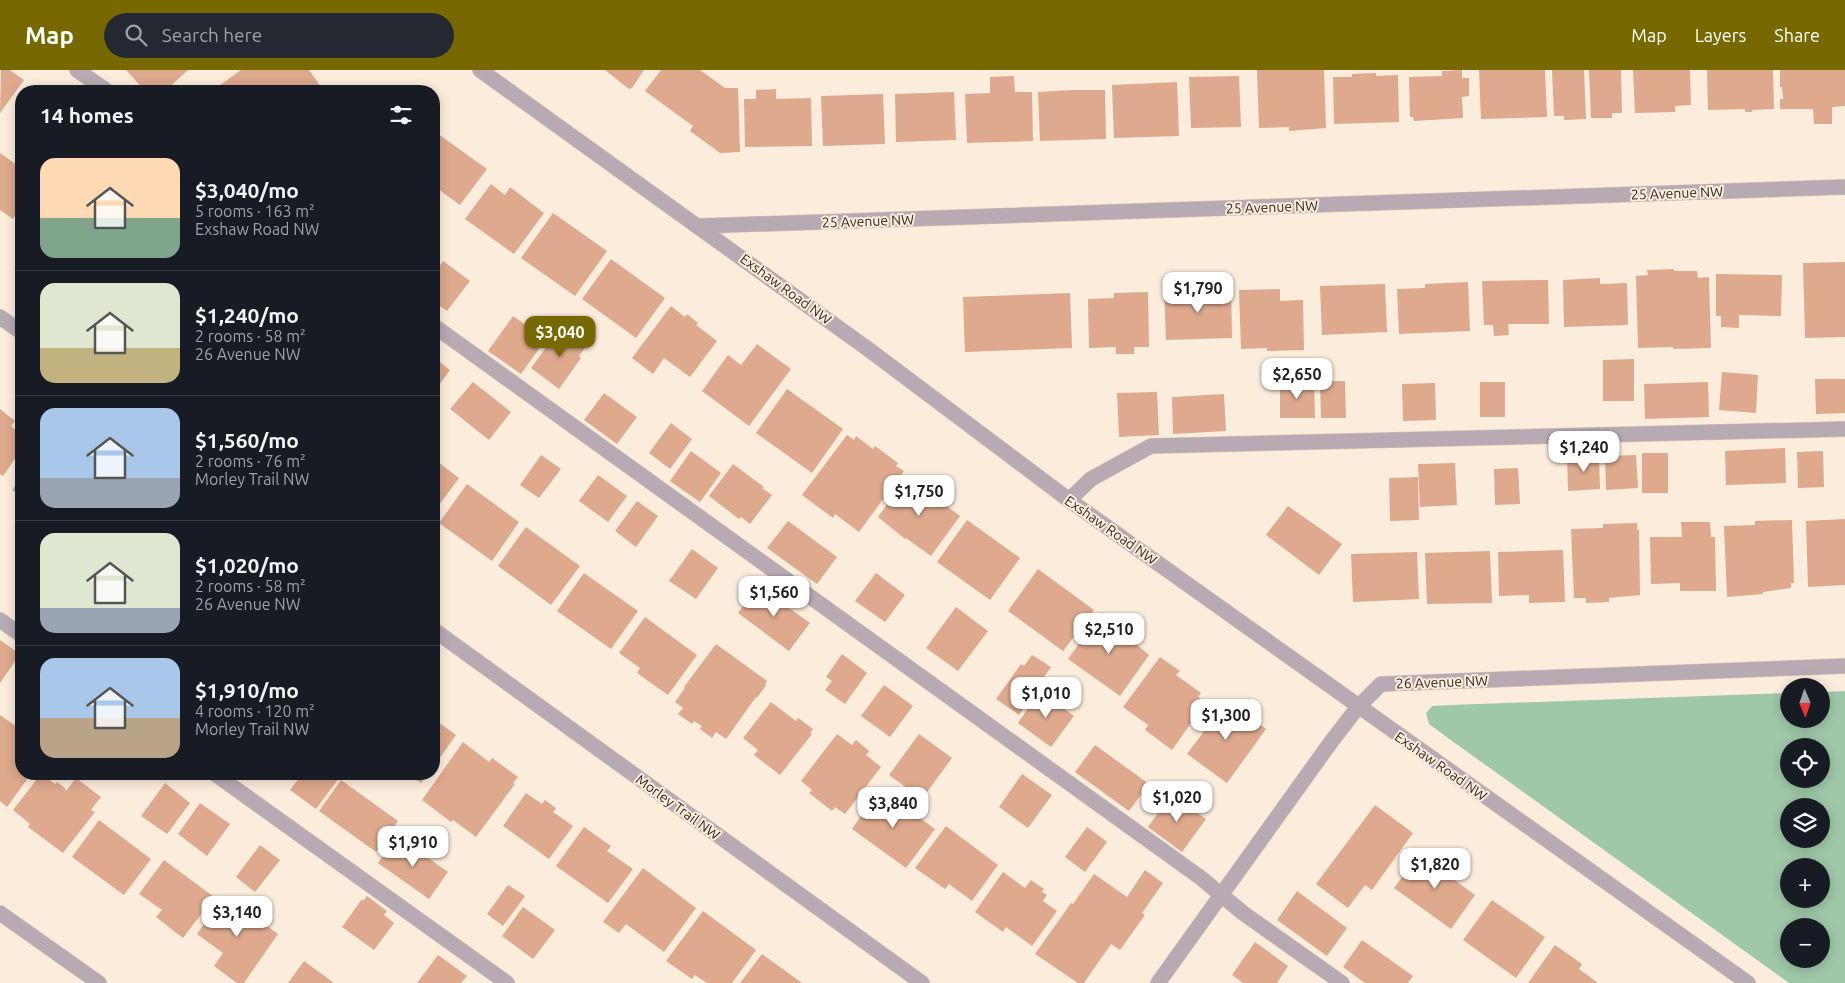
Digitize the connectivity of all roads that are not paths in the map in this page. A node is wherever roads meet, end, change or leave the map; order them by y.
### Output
1 (77, 70) edge
2 (480, 70) edge
3 (98, 85) edge
4 (1845, 188) edge
5 (700, 226) junction
6 (0, 317) edge
7 (15, 328) edge
8 (440, 330) edge
9 (1845, 429) edge
10 (1068, 500) junction
11 (0, 620) edge
12 (15, 631) edge
13 (440, 634) edge
14 (1845, 666) edge
15 (1358, 707) junction
16 (223, 780) edge
17 (1221, 895) junction
18 (0, 912) edge
19 (99, 983) edge
20 (507, 983) edge
21 (922, 983) edge
22 (1158, 983) edge
23 (1342, 983) edge
24 (1748, 983) edge

1 - 3 street
2 - 5 street, Exshaw Road NW
4 - 5 street, 25 Avenue NW
5 - 10 street, Exshaw Road NW
6 - 7 street
8 - 17 street
9 - 10 street
10 - 15 street, Exshaw Road NW
11 - 12 street
13 - 21 street, Morley Trail NW
14 - 15 street, 26 Avenue NW
15 - 17 street, 26 Avenue NW
15 - 24 street, Exshaw Road NW
16 - 20 street
17 - 22 street, 26 Avenue NW
17 - 23 street
18 - 19 street

